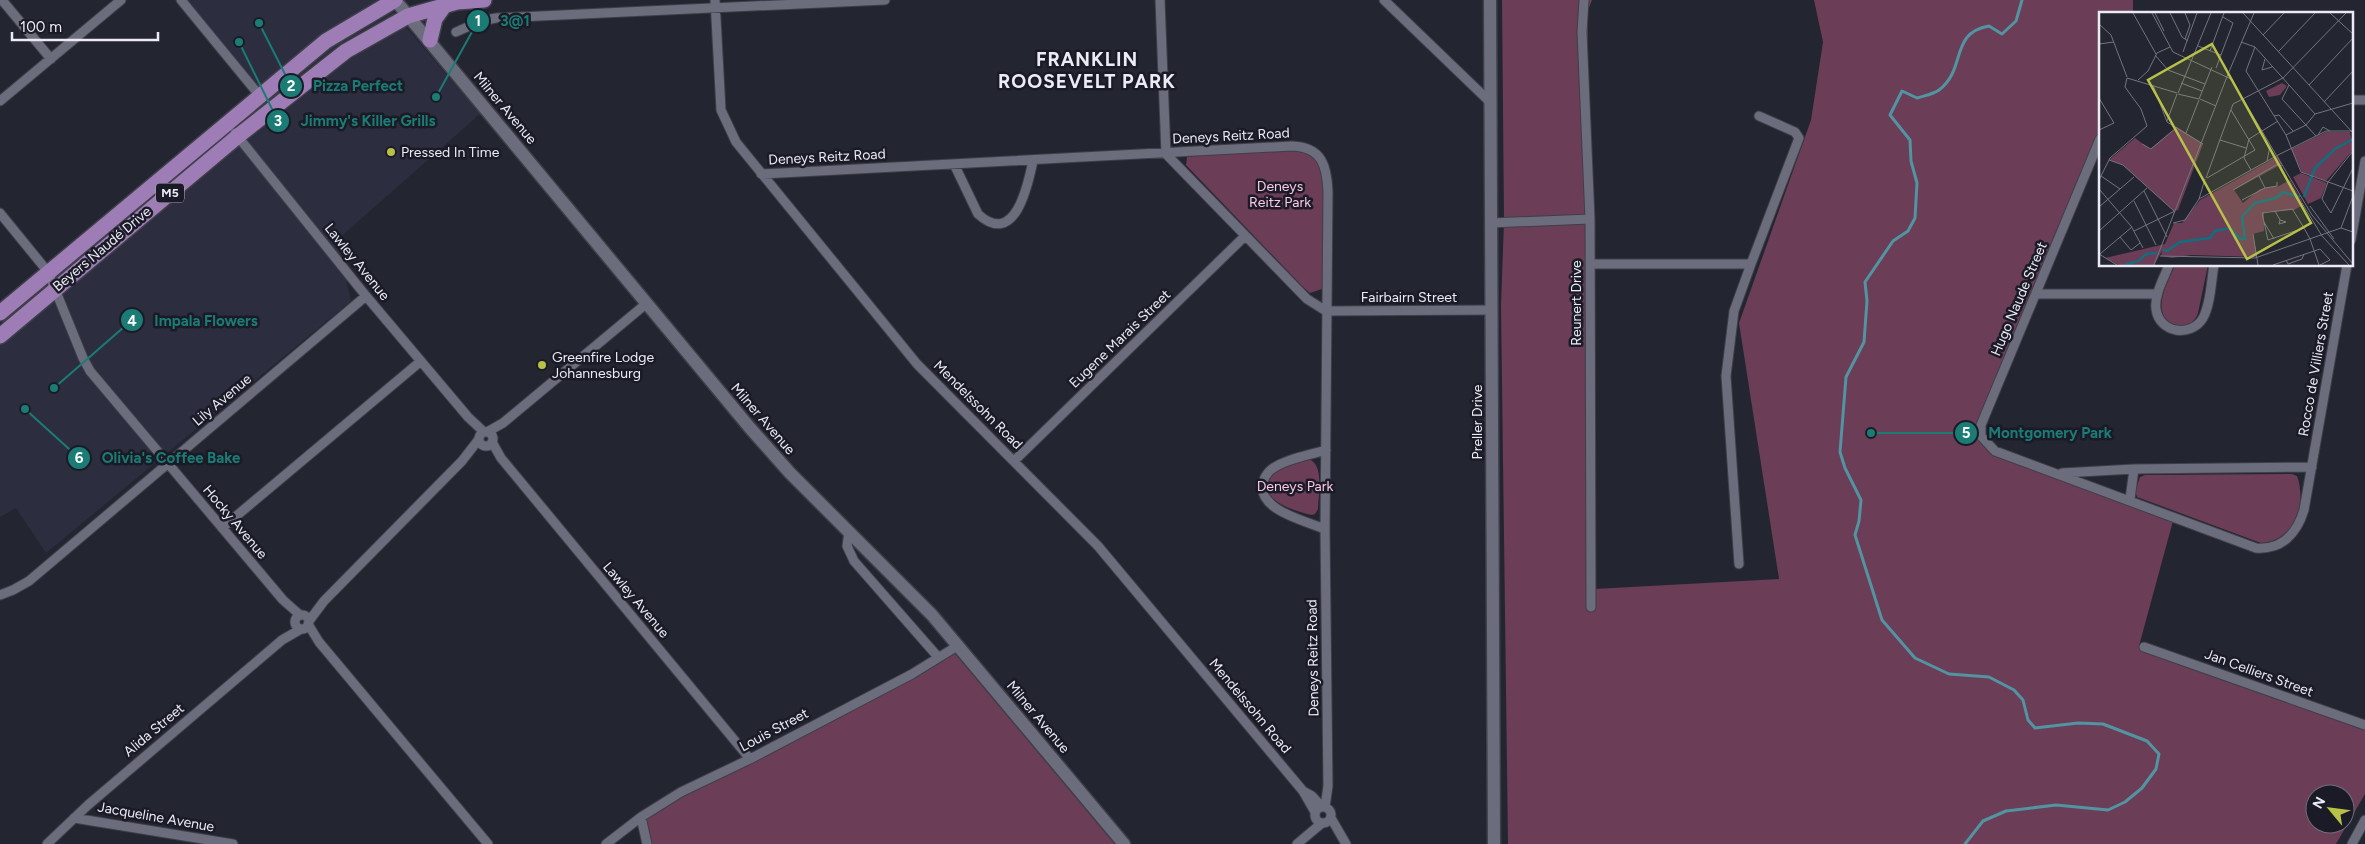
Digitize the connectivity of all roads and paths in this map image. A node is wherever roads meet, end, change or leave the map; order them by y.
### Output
1 (2, 0) edge
2 (121, 0) edge
3 (181, 0) edge
4 (395, 0) edge
5 (484, 0) edge
6 (885, 0) edge
7 (1160, 0) edge
8 (1384, 0) edge
9 (1490, 0) edge
10 (1584, 0) edge
11 (715, 4) edge
12 (445, 5) junction
13 (408, 16) junction
14 (456, 32) dead end
15 (430, 40) junction
16 (51, 59) junction
17 (259, 95) junction
18 (2352, 100) edge
19 (2365, 100) edge
20 (0, 101) edge
21 (1490, 102) junction
22 (1759, 116) dead end
23 (226, 123) junction
24 (238, 136) junction
25 (2099, 141) edge
26 (1166, 154) junction
27 (1033, 160) junction
28 (2365, 161) edge
29 (954, 164) junction
30 (761, 174) junction
31 (0, 213) edge
32 (1590, 220) junction
33 (1492, 223) junction
34 (2352, 234) edge
35 (1245, 236) junction
36 (1590, 264) junction
37 (1751, 264) junction
38 (2169, 266) edge
39 (2214, 266) edge
40 (2347, 266) edge
41 (48, 272) junction
42 (56, 287) junction
43 (2037, 294) junction
44 (2157, 294) junction
45 (366, 296) junction
46 (647, 303) junction
47 (1492, 310) junction
48 (1326, 311) junction
49 (0, 313) edge
50 (0, 336) edge
51 (421, 362) junction
52 (486, 439) junction
53 (1326, 450) junction
54 (2009, 457) joint
55 (1014, 461) junction
56 (168, 464) junction
57 (2312, 467) junction
58 (2134, 469) junction
59 (2058, 474) junction
60 (2130, 499) junction
61 (222, 528) junction
62 (1325, 529) junction
63 (849, 531) junction
64 (1739, 564) dead end
65 (0, 595) edge
66 (1591, 607) dead end
67 (302, 622) junction
68 (959, 645) junction
69 (2144, 647) dead end
70 (938, 657) junction
71 (2365, 725) edge
72 (750, 759) junction
73 (1323, 815) junction
74 (641, 817) junction
75 (74, 818) junction
76 (2365, 820) edge
77 (1301, 841) edge
78 (1343, 841) edge
79 (46, 844) edge
80 (233, 844) edge
81 (488, 844) edge
82 (606, 844) edge
83 (647, 844) edge
84 (1124, 844) edge
85 (1494, 844) edge
86 (2352, 844) edge

1 - 16 street
2 - 16 street
3 - 17 street
4 - 13 main road, Milner Avenue
4 - 17 main road, Beyers Naudé Drive / M5
5 - 12 main road, Beyers Naudé Drive / M5
6 - 11 street
7 - 26 street
8 - 21 street
9 - 21 main road, Preller Drive
10 - 32 street, Reunert Drive
11 - 14 street
11 - 30 street, Mendelssohn Road
12 - 13 main road, Beyers Naudé Drive / M5
12 - 15 main road
13 - 15 main road, Milner Avenue
13 - 24 main road, Beyers Naudé Drive / M5
15 - 46 main road, Milner Avenue
16 - 20 street
17 - 23 main road, Beyers Naudé Drive / M5
18 - 19 street
21 - 33 main road, Preller Drive
22 - 37 street
23 - 24 street, Lawley Avenue
23 - 41 main road, Beyers Naudé Drive / M5
24 - 42 main road, Beyers Naudé Drive / M5
24 - 45 street, Lawley Avenue
25 - 43 street, Hugo Naude Street
26 - 27 street, Deneys Reitz Road
26 - 35 street, Deneys Reitz Road
26 - 48 street, Deneys Reitz Road
27 - 29 street, Deneys Reitz Road
27 - 29 street
28 - 34 street
29 - 30 street, Deneys Reitz Road
30 - 55 street, Mendelssohn Road
31 - 41 street, Hocky Avenue
32 - 33 street
32 - 36 street, Reunert Drive
33 - 47 main road, Preller Drive
35 - 48 street, Deneys Reitz Road
35 - 55 street, Eugene Marais Street
36 - 37 street
36 - 66 street, Reunert Drive
37 - 64 street
38 - 44 street
39 - 44 street
40 - 57 street, Rocco de Villiers Street
41 - 42 street, Hocky Avenue
41 - 49 main road, Beyers Naudé Drive / M5
42 - 50 main road, Beyers Naudé Drive / M5
42 - 56 street, Hocky Avenue
43 - 44 street
43 - 54 street, Hugo Naude Street
45 - 51 street, Lawley Avenue
45 - 56 street, Lily Avenue
46 - 52 street, Alida Street
46 - 63 main road, Milner Avenue
47 - 48 street, Fairbairn Street
47 - 85 main road, Preller Drive
48 - 53 street, Deneys Reitz Road
51 - 52 street, Lawley Avenue
51 - 61 street
52 - 67 street, Alida Street
52 - 72 street, Lawley Avenue
53 - 62 street, Deneys Reitz Road
53 - 62 street
54 - 59 street, Rocco de Villiers Street
55 - 73 street, Mendelssohn Road
56 - 61 street, Hocky Avenue
56 - 65 street, Lily Avenue
57 - 58 street, Rocco de Villiers Street
57 - 60 street, Rocco de Villiers Street
58 - 59 street, Rocco de Villiers Street
58 - 60 street
59 - 60 street, Rocco de Villiers Street
61 - 67 street, Hocky Avenue
62 - 73 street, Deneys Reitz Road
63 - 68 main road, Milner Avenue
63 - 70 street
67 - 75 street, Alida Street
67 - 81 street, Hocky Avenue
68 - 70 street, Louis Street
68 - 84 main road, Milner Avenue
69 - 71 street, Jan Celliers Street
70 - 72 street, Louis Street
72 - 74 street, Louis Street
73 - 77 street
73 - 78 street, Mendelssohn Road
74 - 82 street, Louis Street
74 - 83 street
75 - 79 street, Alida Street
75 - 80 street, Jacqueline Avenue
76 - 86 street

